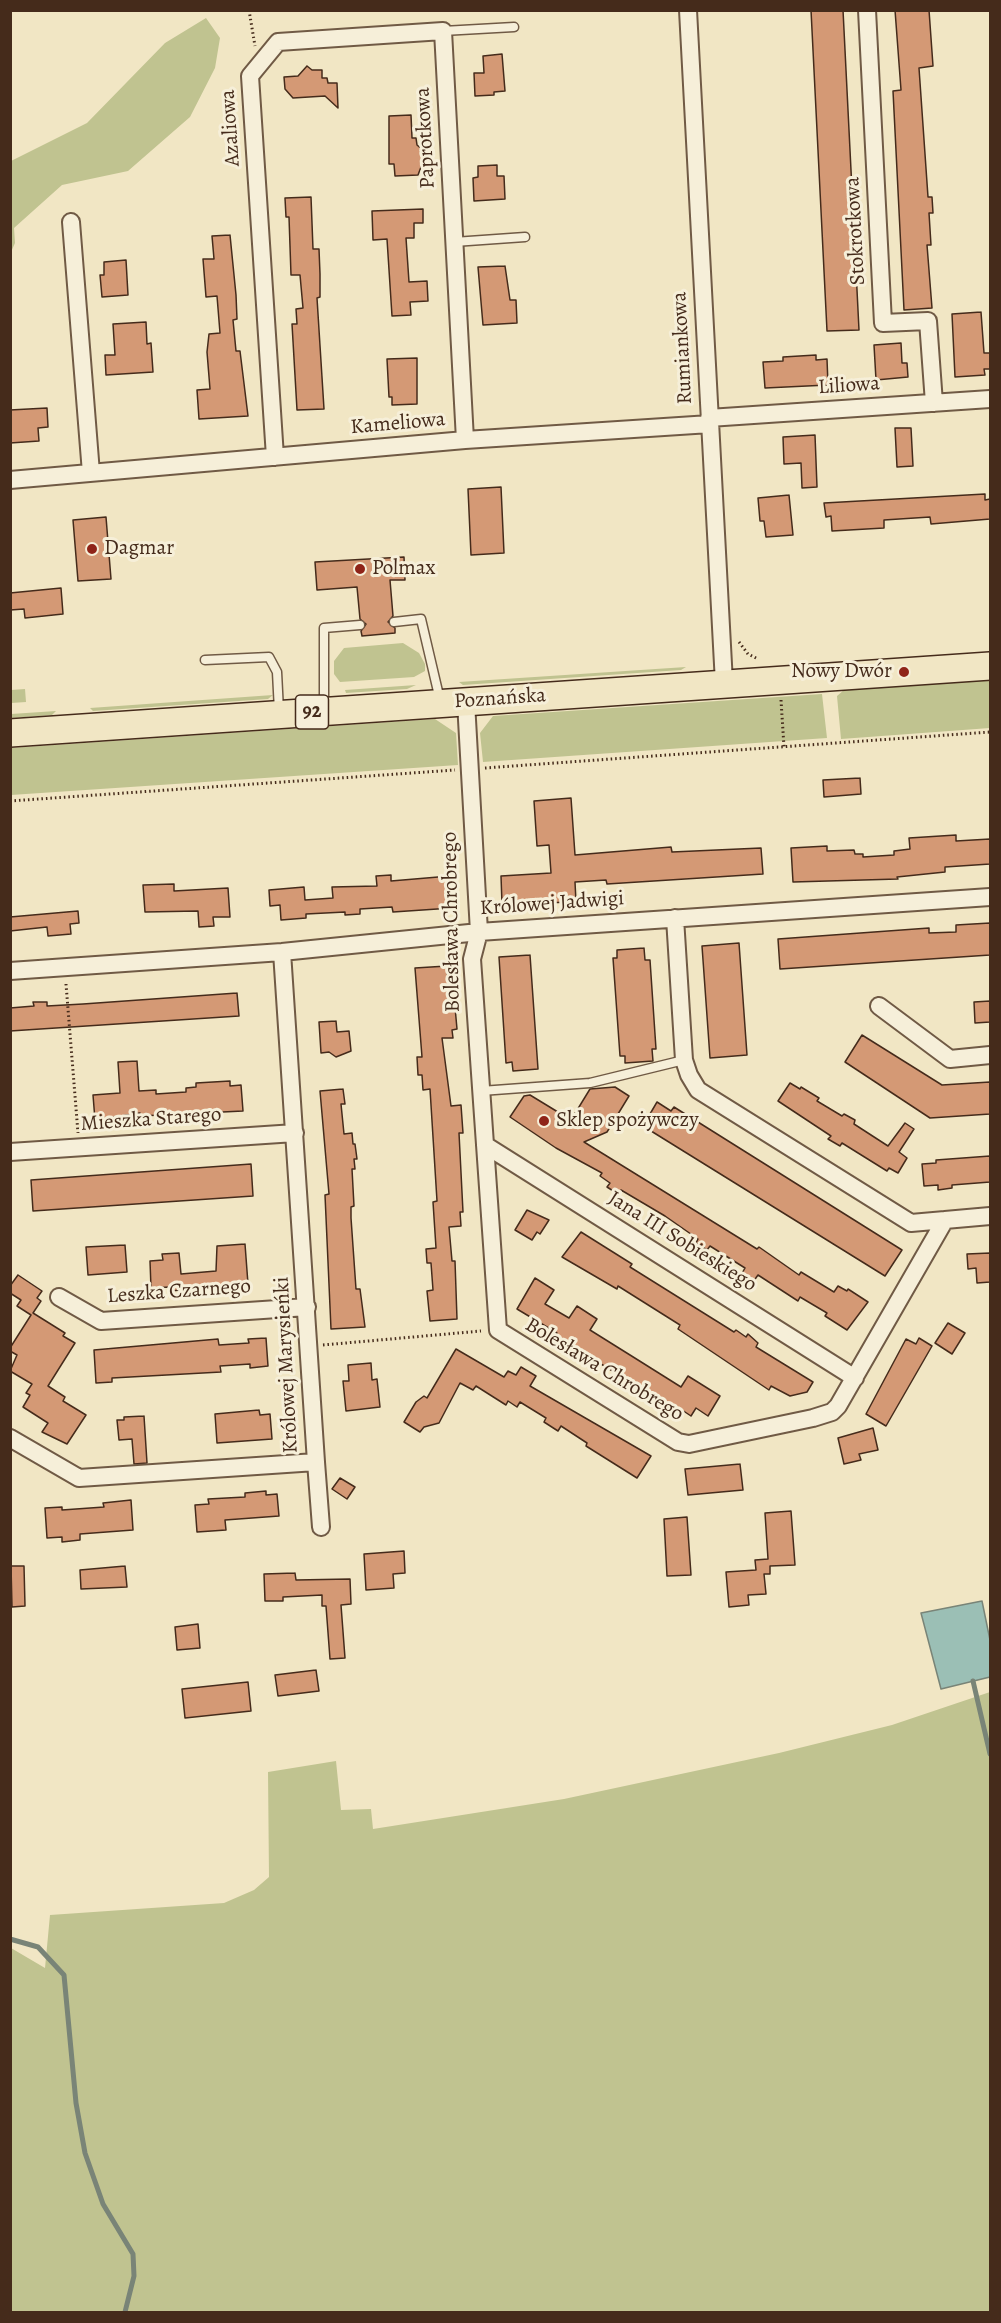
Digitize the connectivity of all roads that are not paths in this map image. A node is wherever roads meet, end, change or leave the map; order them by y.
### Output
1 (688, 10) edge
2 (867, 10) edge
3 (514, 27) dead end
4 (442, 31) junction
5 (71, 222) dead end
6 (525, 237) dead end
7 (454, 242) junction
8 (990, 399) edge
9 (934, 403) junction
10 (710, 421) junction
11 (465, 440) junction
12 (275, 457) junction
13 (91, 473) junction
14 (10, 480) edge
15 (394, 622) dead end
16 (360, 625) dead end
17 (205, 660) dead end
18 (990, 666) edge
19 (724, 683) junction
20 (453, 702) junction
21 (324, 711) junction
22 (279, 715) junction
23 (10, 733) edge
24 (990, 897) edge
25 (675, 918) junction
26 (479, 932) junction
27 (282, 952) junction
28 (10, 971) edge
29 (879, 1006) dead end
30 (990, 1055) edge
31 (684, 1060) junction
32 (482, 1091) junction
33 (295, 1133) junction
34 (485, 1145) junction
35 (10, 1152) edge
36 (990, 1216) edge
37 (945, 1220) junction
38 (59, 1297) dead end
39 (307, 1307) junction
40 (855, 1378) junction
41 (10, 1438) edge
42 (316, 1462) junction
43 (321, 1527) dead end

1 - 10 street, Rumiankowa
2 - 9 street, Stokrotkowa
3 - 4 lane, Azaliowa
4 - 7 street, Paprotkowa
4 - 12 street, Azaliowa
5 - 13 street
6 - 7 lane
7 - 11 street, Paprotkowa
8 - 9 street, Liliowa
9 - 10 street, Liliowa
10 - 11 street, Kameliowa
10 - 19 street, Rumiankowa
11 - 12 street, Kameliowa
12 - 13 street, Kameliowa
13 - 14 street, Kameliowa
15 - 20 lane
16 - 21 lane
17 - 22 lane
18 - 19 main road, Poznańska / 92
19 - 20 main road, Poznańska / 92
20 - 21 main road, Poznańska / 92
20 - 26 street, Bolesława Chrobrego
21 - 22 main road, Poznańska / 92
22 - 23 main road, Poznańska / 92
24 - 25 street, Królowej Jadwigi
25 - 26 street, Królowej Jadwigi
25 - 31 street
26 - 27 street, Królowej Jadwigi
26 - 32 street, Bolesława Chrobrego
27 - 28 street, Królowej Jadwigi
27 - 33 street, Królowej Marysieńki
29 - 30 street
31 - 32 lane
31 - 37 street
32 - 34 street, Bolesława Chrobrego
33 - 35 street, Mieszka Starego
33 - 39 street, Królowej Marysieńki
34 - 40 street, Jana III Sobieskiego
34 - 40 street, Bolesława Chrobrego
36 - 37 street
37 - 40 street, Bolesława Chrobrego
38 - 39 street, Leszka Czarnego
39 - 42 street, Królowej Marysieńki
41 - 42 street, Królowej Marysieńki
42 - 43 street

